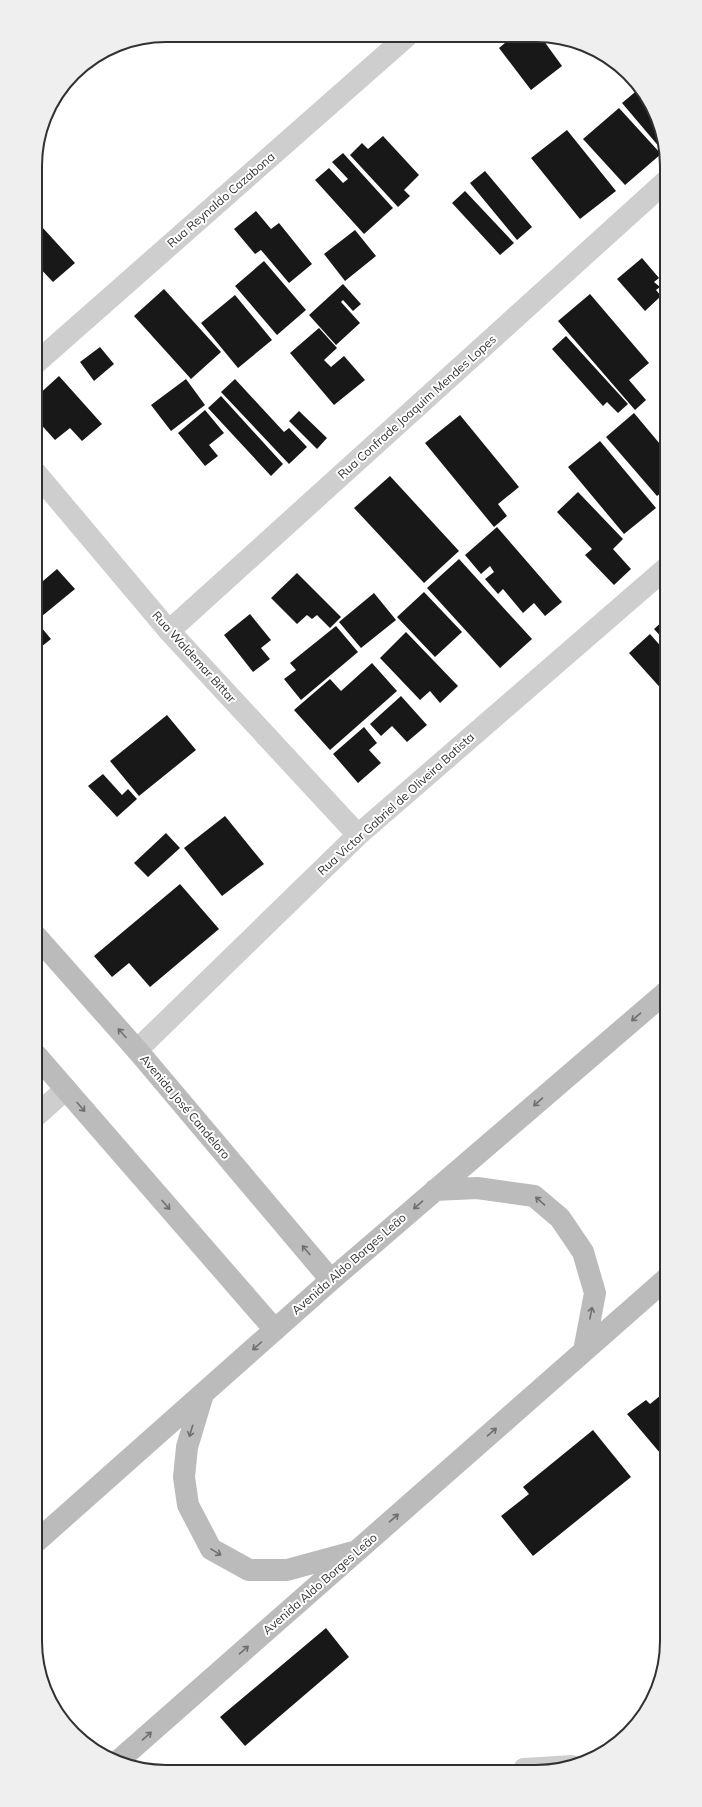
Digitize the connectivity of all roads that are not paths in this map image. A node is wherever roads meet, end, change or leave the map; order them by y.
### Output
1 (400, 42) edge
2 (660, 186) edge
3 (42, 358) edge
4 (42, 480) edge
5 (660, 573) edge
6 (169, 631) junction
7 (358, 835) junction
8 (42, 943) edge
9 (660, 997) edge
10 (137, 1050) junction
11 (42, 1062) edge
12 (66, 1089) junction
13 (42, 1110) edge
14 (435, 1190) junction
15 (331, 1280) junction
16 (660, 1284) edge
17 (275, 1330) junction
18 (584, 1351) junction
19 (202, 1394) junction
20 (42, 1537) edge
21 (358, 1550) junction
22 (123, 1757) edge

1 - 3 street, Rua Reynaldo Cazabona
2 - 6 street, Rua Confrade Joaquim Mendes Lopes
4 - 6 street, Rua Waldemar Bittar
5 - 7 street, Rua Victor Gabriel de Oliveira Batista
6 - 7 street, Rua Waldemar Bittar
7 - 10 street, Rua Victor Gabriel de Oliveira Batista
10 -> 8 main road, Avenida José Candeloro
9 -> 14 main road, Avenida Aldo Borges Leão
15 -> 10 main road, Avenida José Candeloro
11 - 12 main road
12 - 13 street
12 -> 17 main road
14 -> 15 main road, Avenida Aldo Borges Leão
18 -> 14 main road
15 - 17 main road, Avenida Aldo Borges Leão
16 - 18 main road, Avenida Aldo Borges Leão
17 -> 19 main road, Avenida Aldo Borges Leão
21 -> 18 main road, Avenida Aldo Borges Leão
19 - 20 main road, Avenida Aldo Borges Leão
19 -> 21 main road
22 -> 21 main road, Avenida Aldo Borges Leão

